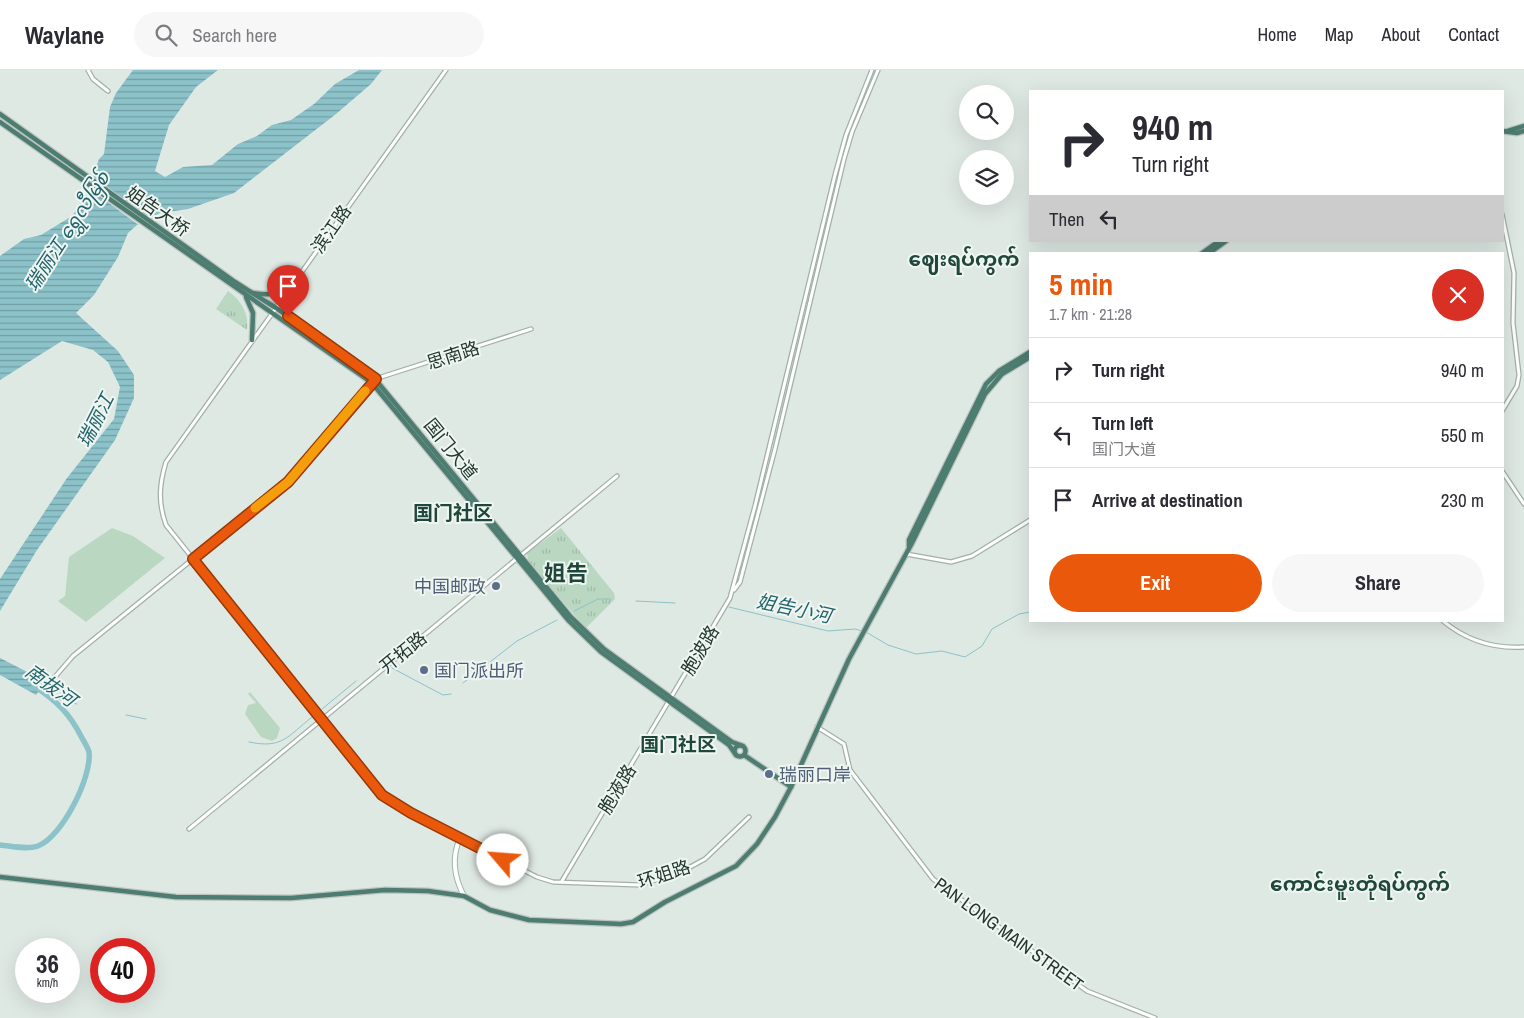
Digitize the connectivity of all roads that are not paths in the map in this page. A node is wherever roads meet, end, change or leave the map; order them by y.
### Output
1 (88, 70) edge
2 (446, 70) edge
3 (872, 70) edge
4 (878, 70) edge
5 (108, 91) dead end
6 (0, 114) edge
7 (0, 122) edge
8 (1524, 126) edge
9 (15, 129) junction
10 (1504, 131) edge
11 (1524, 131) edge
12 (1504, 224) edge
13 (1218, 242) edge
14 (1225, 242) edge
15 (1204, 252) edge
16 (1211, 252) edge
17 (233, 284) junction
18 (292, 285) junction
19 (250, 293) junction
20 (245, 296) junction
21 (276, 308) junction
22 (272, 312) junction
23 (531, 329) dead end
24 (252, 340) junction
25 (1029, 353) edge
26 (1029, 358) edge
27 (788, 368) junction
28 (794, 370) junction
29 (374, 381) junction
30 (779, 404) junction
31 (785, 405) junction
32 (1504, 408) edge
33 (166, 462) joint
34 (1504, 474) edge
35 (617, 476) dead end
36 (1524, 504) edge
37 (1029, 521) edge
38 (909, 546) junction
39 (905, 553) junction
40 (519, 557) junction
41 (193, 559) junction
42 (732, 593) junction
43 (1444, 622) edge
44 (1524, 647) edge
45 (54, 678) dead end
46 (670, 699) junction
47 (322, 719) junction
48 (817, 727) junction
49 (743, 746) junction
50 (736, 755) junction
51 (744, 755) junction
52 (791, 787) junction
53 (749, 817) dead end
54 (189, 829) dead end
55 (460, 838) junction
56 (0, 877) edge
57 (562, 882) junction
58 (464, 896) junction
59 (1155, 1018) edge

1 - 5 street
2 - 18 street, 滨江路
3 - 27 street
4 - 28 street
6 - 9 highway
7 - 9 highway
8 - 10 highway
9 - 17 highway, 姐告大桥
10 - 11 highway
12 - 32 street
13 - 15 highway
14 - 16 highway
17 - 19 highway, 国门大道
17 - 20 highway, 国门大道
18 - 19 highway
18 - 21 street, 滨江路
19 - 21 highway, 国门大道
20 - 22 highway, 国门大道
20 - 24 highway
21 - 22 street, 滨江路
21 - 29 highway, 国门大道
22 - 24 street, 滨江路
22 - 29 highway, 国门大道
23 - 29 street, 思南路
24 - 33 street, 滨江路
25 - 38 highway
26 - 38 highway
27 - 28 street
27 - 30 street
28 - 31 street
29 - 40 highway, 国门大道
29 - 41 street
30 - 31 street
30 - 42 street
31 - 42 street
33 - 41 street, 环姐路
34 - 36 street
35 - 40 street, 开拓路
37 - 39 street
38 - 39 highway
39 - 48 highway
40 - 46 highway, 国门大道
40 - 47 street, 开拓路
41 - 45 street
41 - 47 street, 环姐路
42 - 46 street, 胞波路
43 - 44 street
46 - 49 highway, 国门大道
46 - 50 highway, 国门大道
46 - 57 street, 胞液路
47 - 54 street, 开拓路
47 - 55 street, 环姐路
48 - 52 highway
48 - 59 street, PAN LONG MAIN STREET
49 - 50 highway
49 - 51 highway
50 - 51 highway
51 - 52 highway
52 - 58 highway
53 - 57 street, 环姐路
55 - 57 street, 环姐路
55 - 58 main road
56 - 58 highway

